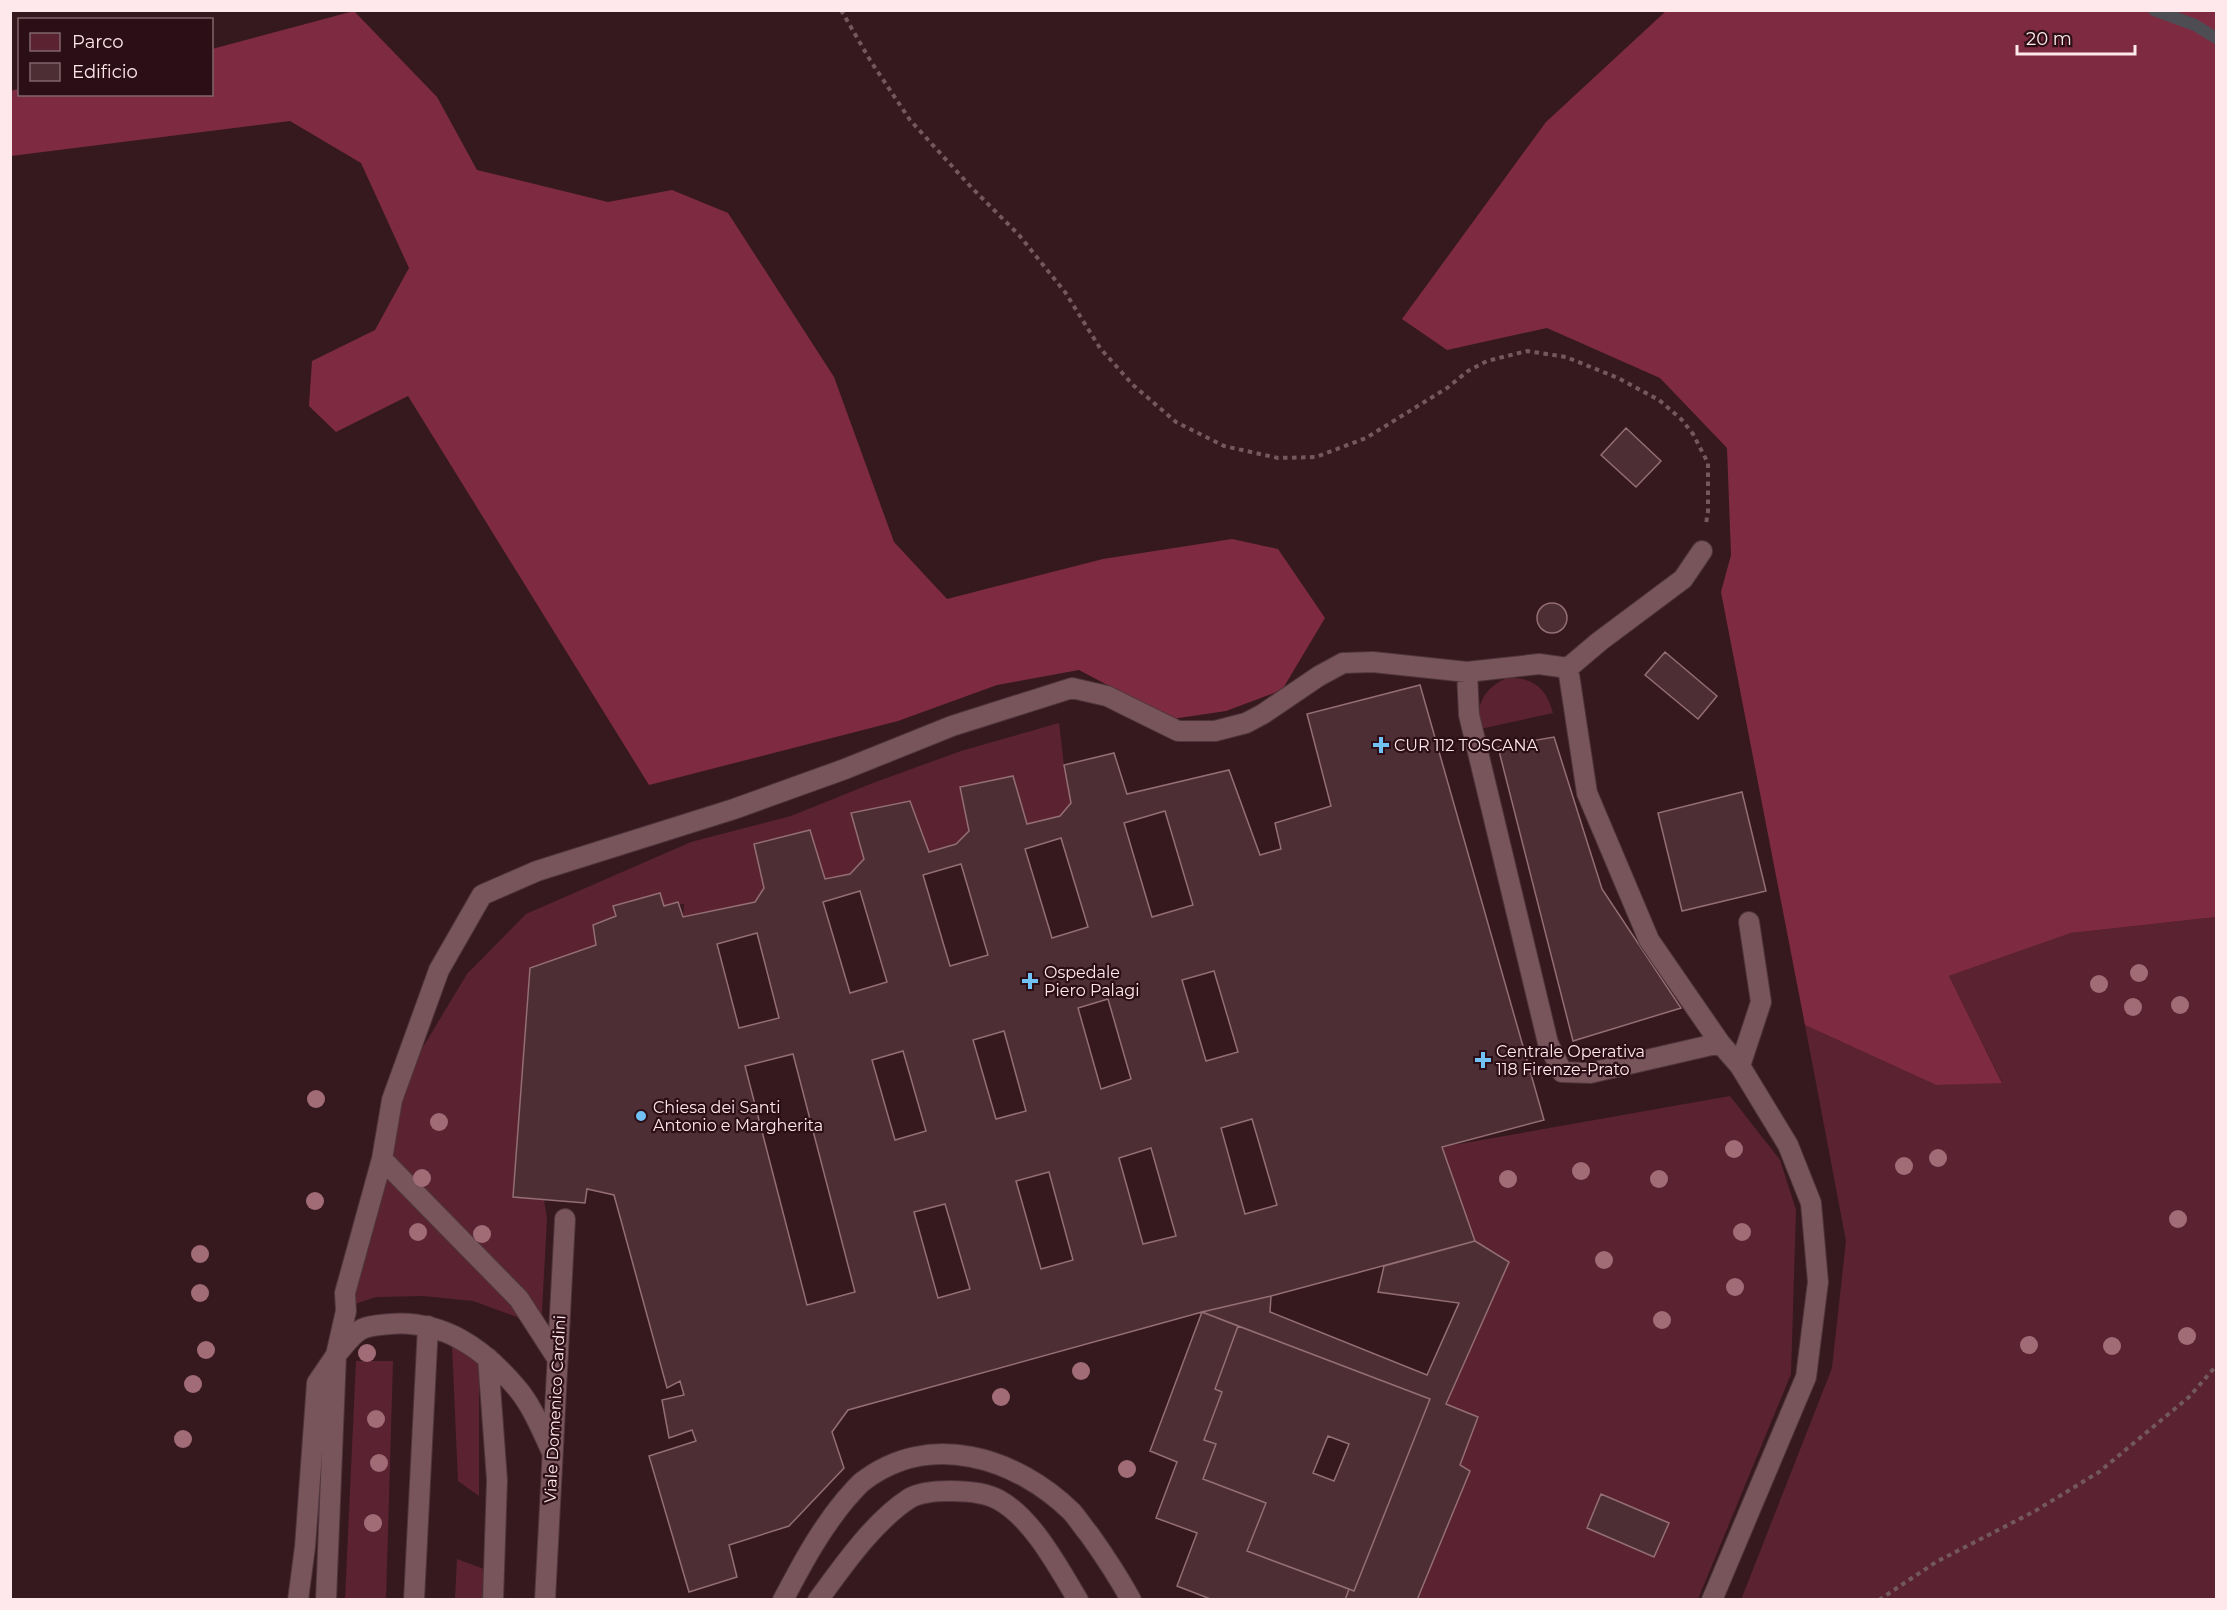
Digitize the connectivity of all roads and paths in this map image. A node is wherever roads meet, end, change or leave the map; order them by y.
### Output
1 (841, 10) edge
2 (1702, 551) joint
3 (1568, 668) junction
4 (1467, 672) junction
5 (1749, 922) dead end
6 (1720, 1043) junction
7 (1740, 1066) junction
8 (382, 1159) junction
9 (564, 1219) dead end
10 (428, 1326) junction
11 (336, 1355) junction
12 (488, 1358) junction
13 (558, 1358) junction
14 (2217, 1366) edge
15 (552, 1452) junction
16 (298, 1599) edge
17 (326, 1599) edge
18 (414, 1599) edge
19 (494, 1599) edge
20 (546, 1599) edge
21 (783, 1599) edge
22 (818, 1599) edge
23 (1078, 1599) edge
24 (1131, 1599) edge
25 (1712, 1599) edge
26 (1879, 1599) edge

1 - 2 path
2 - 3 lane
3 - 4 lane
3 - 6 lane
4 - 6 lane
4 - 8 lane
5 - 7 lane
6 - 7 lane
7 - 25 lane
8 - 11 lane
8 - 13 lane
9 - 13 lane, Viale Domenico Cardini
10 - 11 lane
10 - 12 lane
10 - 18 lane
11 - 16 lane
11 - 17 lane
12 - 15 lane
12 - 19 lane
13 - 15 lane, Viale Domenico Cardini
14 - 26 path
15 - 20 lane, Viale Domenico Cardini
21 - 24 lane
22 - 23 lane

